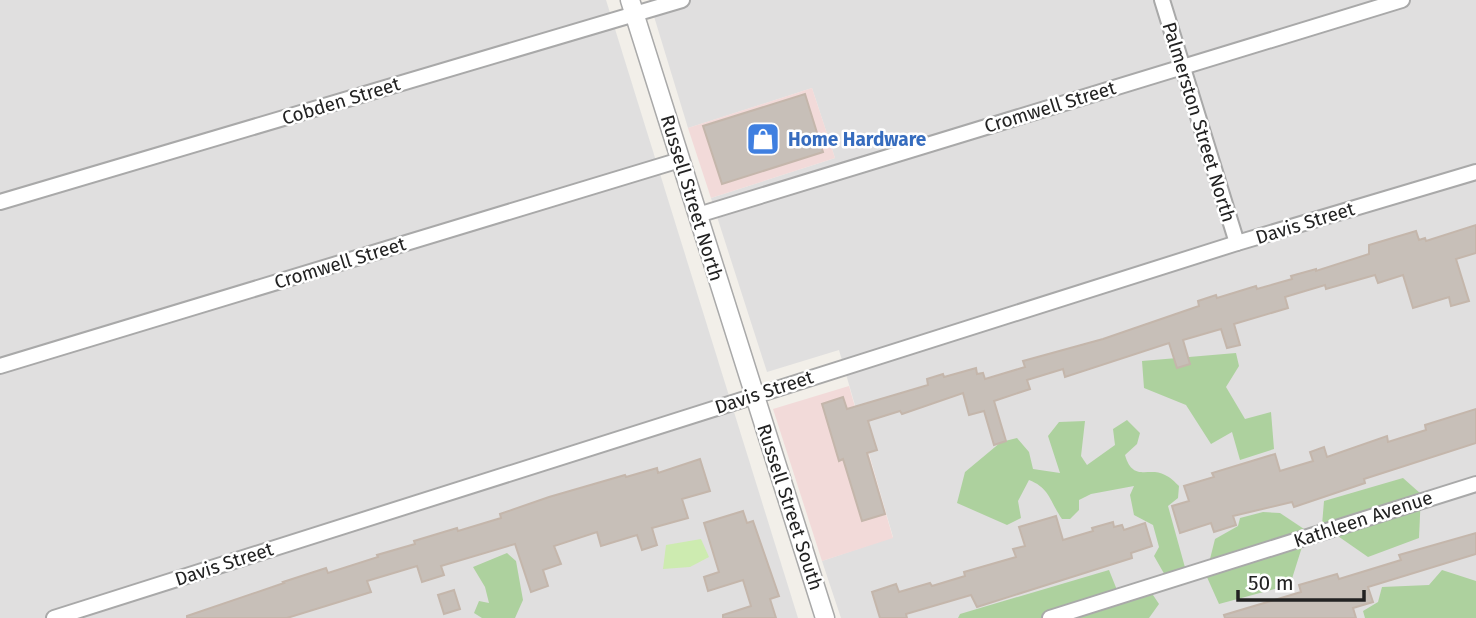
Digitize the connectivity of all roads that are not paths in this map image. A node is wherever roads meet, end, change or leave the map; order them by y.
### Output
1 (682, 0) edge
2 (1161, 0) edge
3 (1402, 0) edge
4 (632, 7) edge
5 (1182, 67) junction
6 (680, 160) junction
7 (1476, 172) edge
8 (0, 202) edge
9 (698, 215) junction
10 (1237, 243) junction
11 (0, 366) edge
12 (755, 395) junction
13 (1476, 484) edge
14 (54, 618) edge
15 (825, 618) edge
16 (1050, 618) edge

1 - 4 street, Cobden Street
2 - 5 street, Palmerston Street North
3 - 5 street, Cromwell Street
4 - 6 street, Russell Street North
4 - 8 street, Cobden Street
5 - 9 street, Cromwell Street
5 - 10 street, Palmerston Street North
6 - 9 street, Russell Street North
6 - 11 street, Cromwell Street
7 - 10 street, Davis Street
9 - 12 street, Russell Street North
10 - 12 street, Davis Street
12 - 14 street, Davis Street
12 - 15 street, Russell Street South
13 - 16 street, Kathleen Avenue

